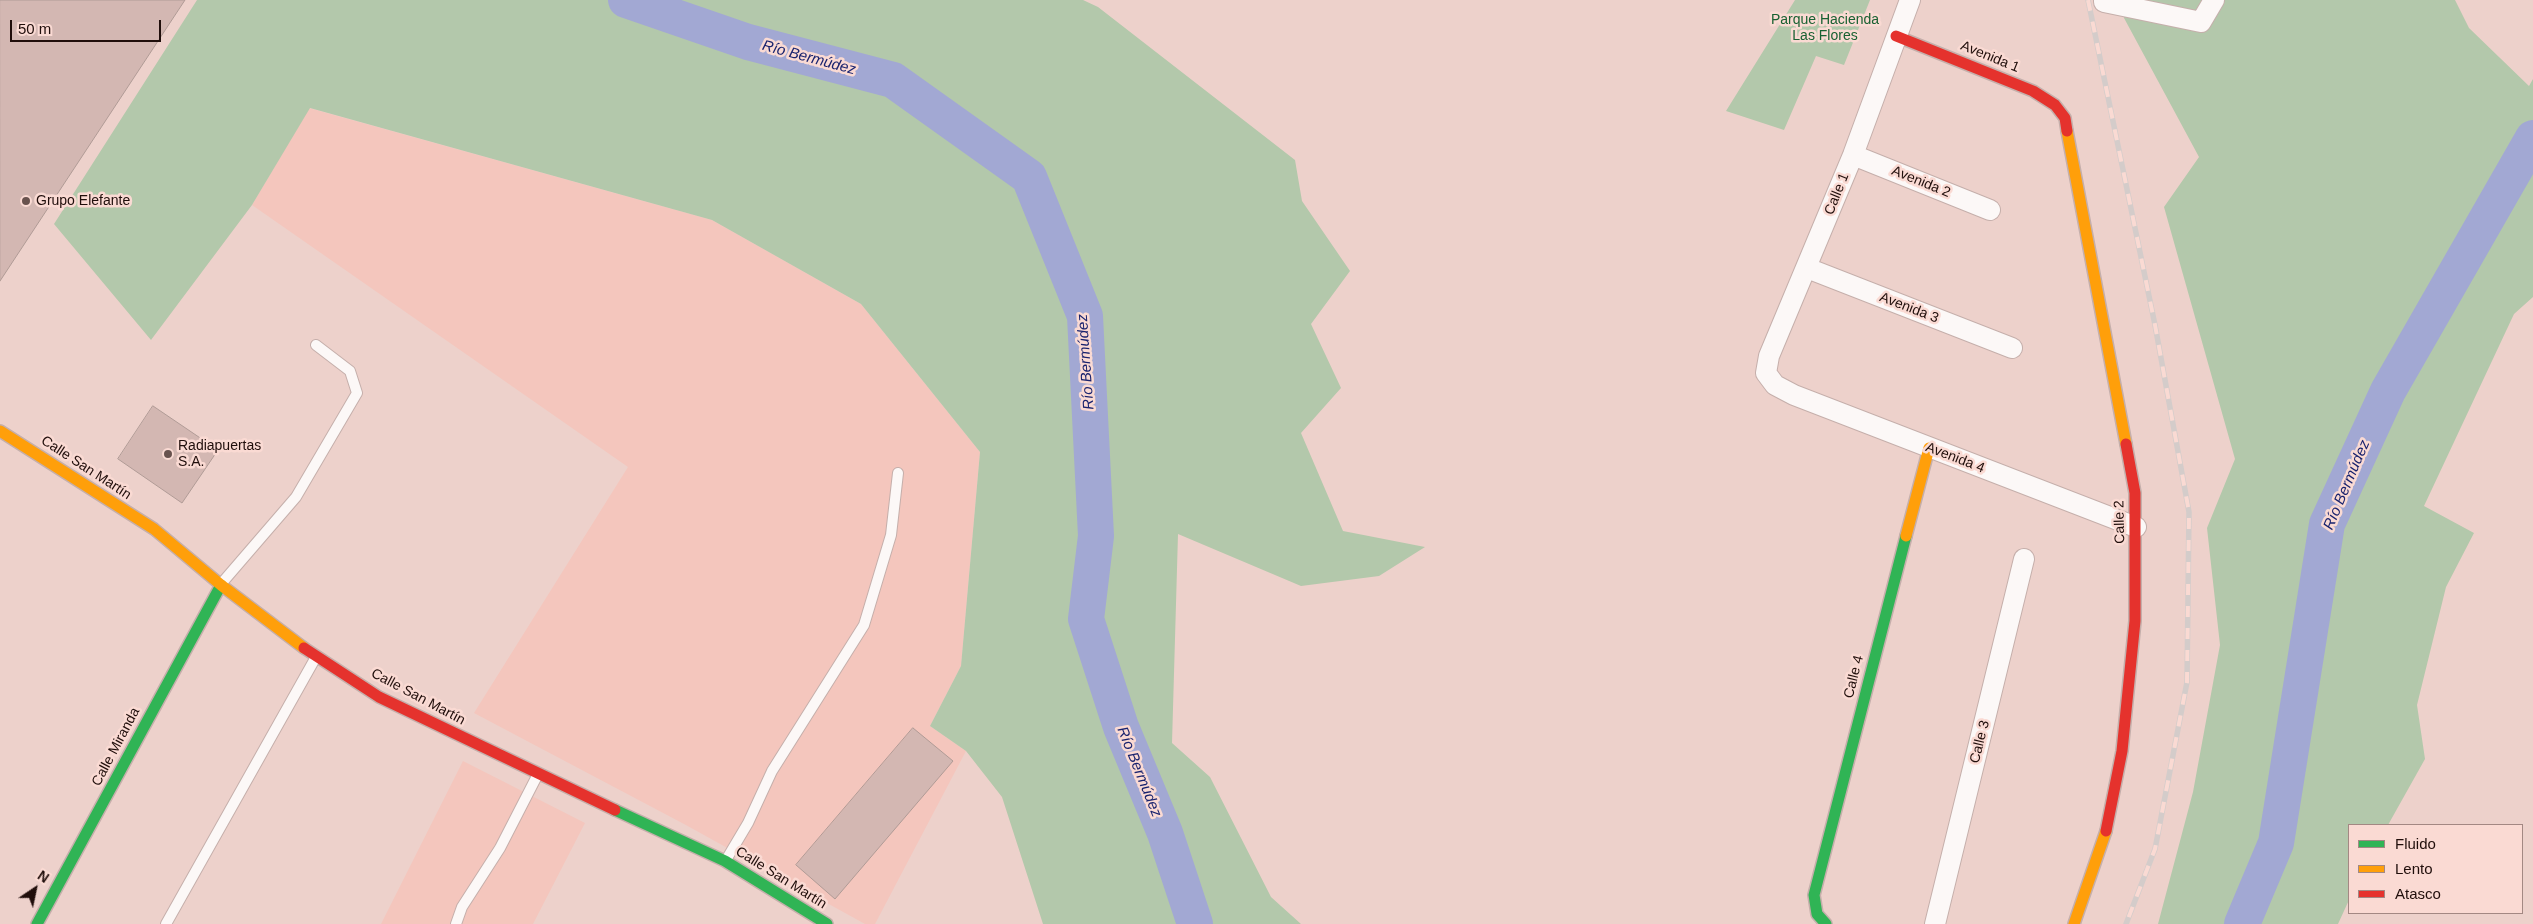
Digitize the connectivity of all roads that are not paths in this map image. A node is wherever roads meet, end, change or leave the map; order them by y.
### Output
1 (1910, 0) edge
2 (2214, 0) edge
3 (2104, 1) edge
4 (1896, 36) junction
5 (2065, 118) joint
6 (1853, 155) junction
7 (1990, 210) dead end
8 (1807, 268) junction
9 (316, 345) dead end
10 (2012, 348) dead end
11 (1775, 385) joint
12 (0, 431) edge
13 (1929, 448) junction
14 (898, 473) dead end
15 (2136, 527) junction
16 (2024, 559) dead end
17 (221, 585) junction
18 (316, 656) junction
19 (537, 774) junction
20 (725, 861) junction
21 (37, 924) edge
22 (166, 924) edge
23 (456, 924) edge
24 (826, 924) edge
25 (1826, 924) edge
26 (1935, 924) edge
27 (2074, 924) edge

1 - 4 street, Calle 1
2 - 3 street
4 - 5 street, Avenida 1
4 - 6 street, Calle 1
5 - 15 street, Calle 2
6 - 7 street, Avenida 2
6 - 8 street, Calle 1
8 - 10 street, Avenida 3
8 - 11 street, Calle 1
9 - 17 lane
11 - 13 street, Avenida 4
12 - 17 street, Calle San Martín
13 - 15 street, Avenida 4
13 - 25 street, Calle 4
14 - 20 lane
15 - 27 street, Calle 2
16 - 26 street, Calle 3
17 - 18 street, Calle San Martín
17 - 21 street, Calle Miranda
18 - 19 street, Calle San Martín
18 - 22 lane
19 - 20 street, Calle San Martín
19 - 23 lane
20 - 24 street, Calle San Martín

